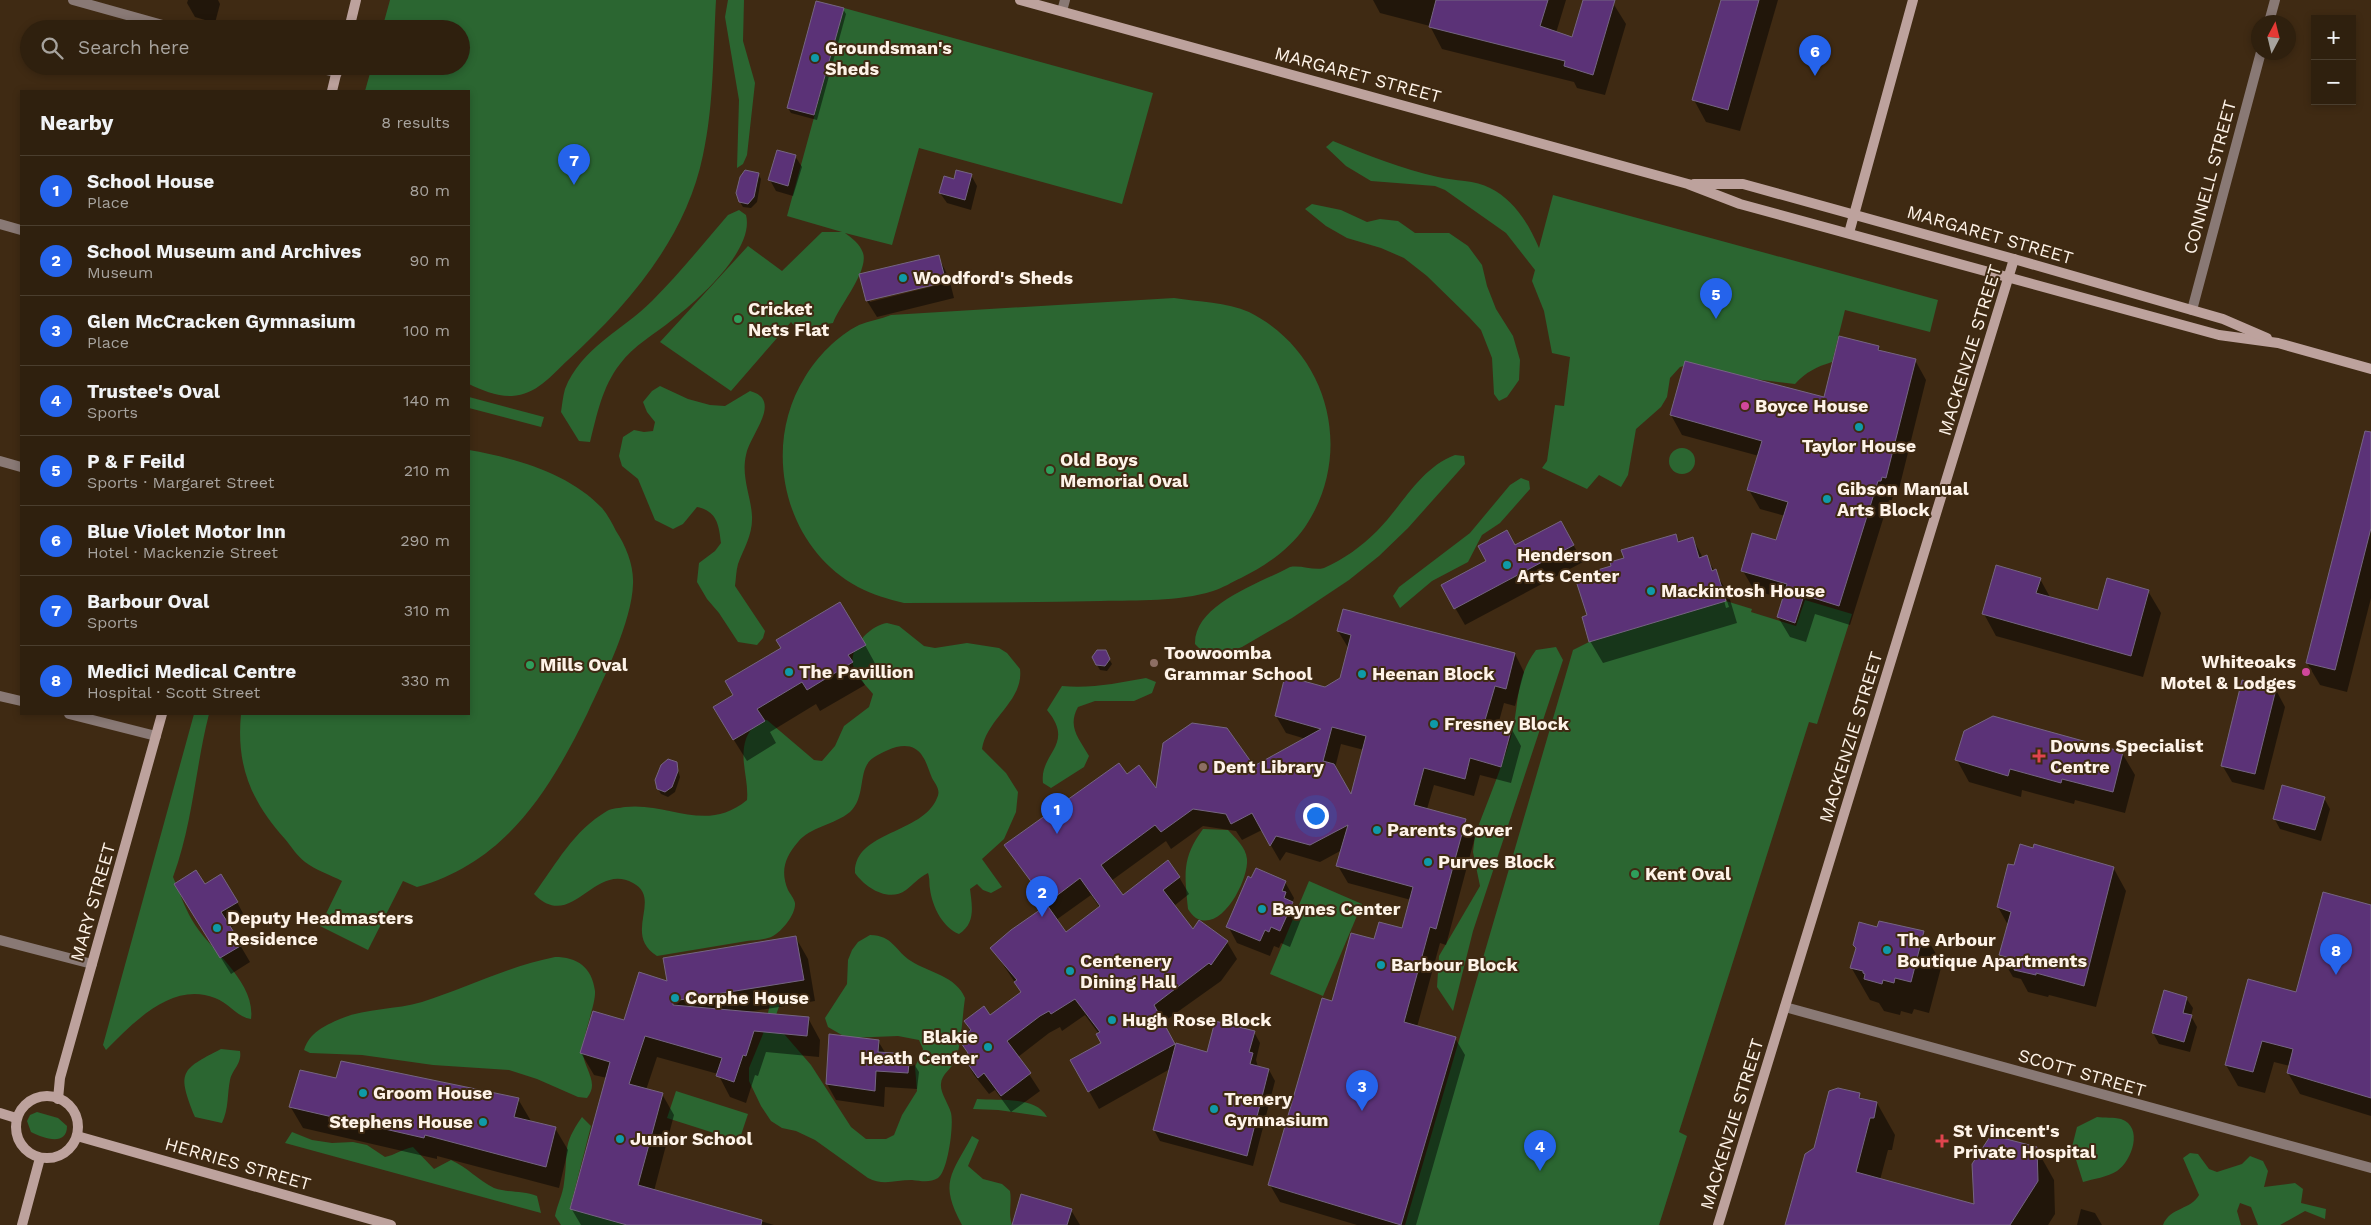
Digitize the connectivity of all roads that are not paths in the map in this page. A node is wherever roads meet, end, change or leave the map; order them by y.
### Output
1 (73, 0) edge
2 (356, 0) edge
3 (1020, 0) edge
4 (1065, 0) edge
5 (1913, 0) edge
6 (2275, 0) edge
7 (1062, 12) junction
8 (2271, 15) edge
9 (145, 20) edge
10 (351, 20) edge
11 (2259, 60) edge
12 (337, 75) edge
13 (332, 90) edge
14 (1688, 184) junction
15 (1854, 214) junction
16 (0, 224) edge
17 (20, 230) edge
18 (1849, 233) junction
19 (2014, 259) junction
20 (2009, 277) junction
21 (2192, 310) junction
22 (2278, 343) junction
23 (2371, 369) edge
24 (0, 461) edge
25 (20, 467) edge
26 (0, 696) edge
27 (20, 701) edge
28 (73, 715) edge
29 (162, 715) edge
30 (156, 736) junction
31 (0, 940) edge
32 (92, 964) junction
33 (1785, 1007) junction
34 (58, 1099) junction
35 (0, 1113) edge
36 (16, 1118) junction
37 (77, 1136) junction
38 (40, 1158) junction
39 (2371, 1168) edge
40 (22, 1225) edge
41 (390, 1225) edge
42 (1718, 1225) edge

1 - 9 street
2 - 10 street
3 - 7 street, MARGARET STREET
4 - 7 street
5 - 15 street
6 - 8 street
7 - 14 street, MARGARET STREET
11 - 21 street, CONNELL STREET
12 - 13 street
14 - 15 street, MARGARET STREET
14 - 18 street, MARGARET STREET
15 - 18 street
15 - 19 street, MARGARET STREET
16 - 17 street
18 - 20 street, MARGARET STREET
19 - 20 street, MACKENZIE STREET
19 - 21 street, MARGARET STREET
20 - 22 street, MARGARET STREET
20 - 33 street, MACKENZIE STREET
21 - 22 street, MARGARET STREET
22 - 23 street, MARGARET STREET
24 - 25 street
26 - 27 street
28 - 30 street
29 - 30 street, MARY STREET
30 - 32 street, MARY STREET
31 - 32 street
32 - 34 street, MARY STREET
33 - 39 street, SCOTT STREET
33 - 42 street, MACKENZIE STREET
34 - 36 street
34 - 37 street
35 - 36 street
36 - 38 street
37 - 38 street
37 - 41 street, HERRIES STREET
38 - 40 street

